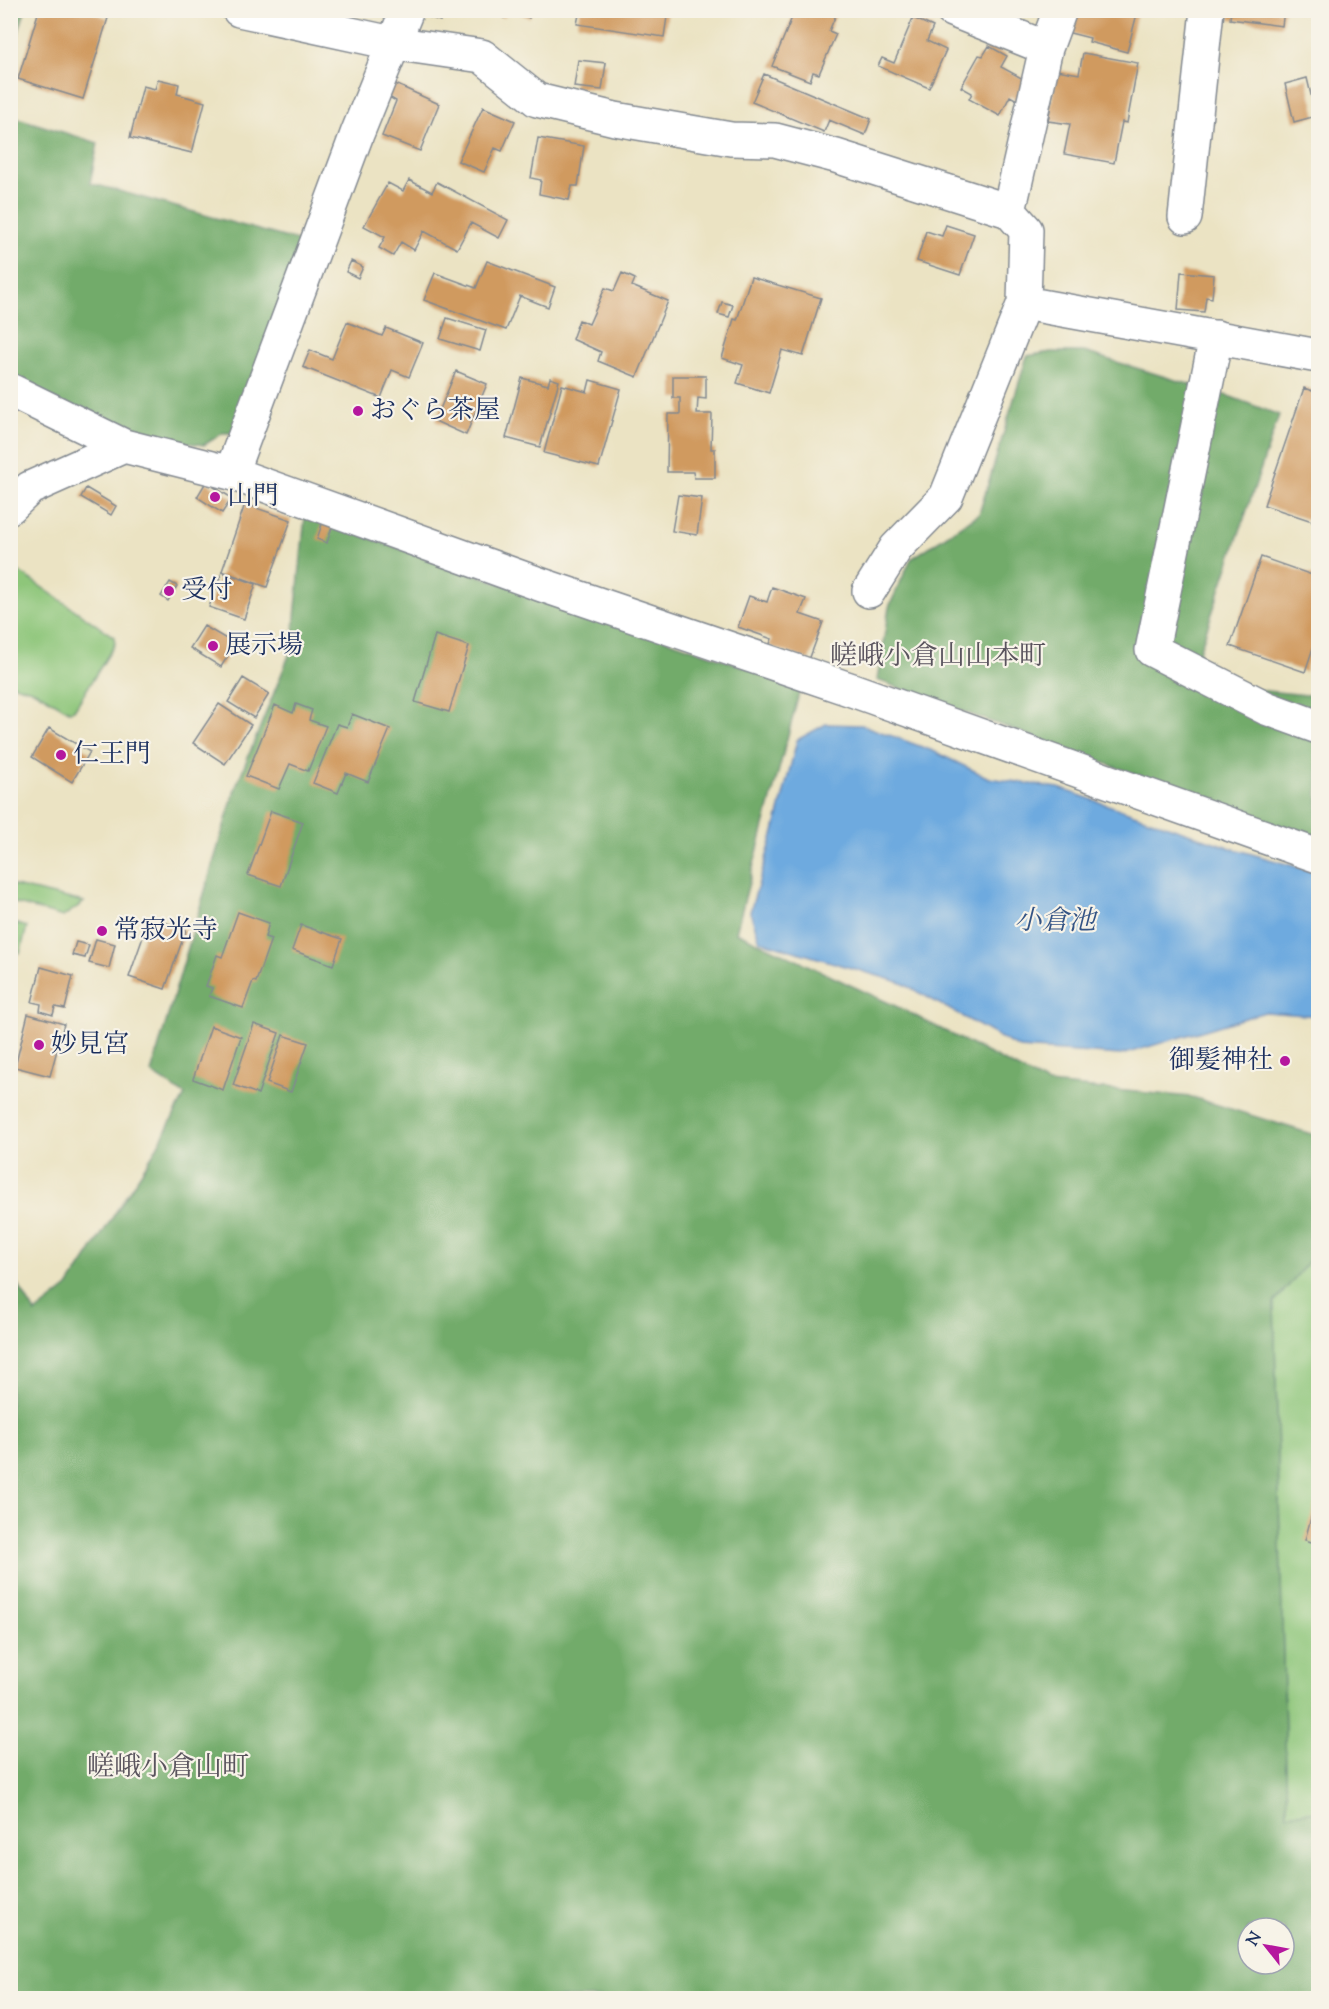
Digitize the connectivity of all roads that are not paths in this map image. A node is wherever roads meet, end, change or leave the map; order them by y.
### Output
1 (239, 10) edge
2 (407, 10) edge
3 (952, 10) edge
4 (1060, 10) edge
5 (1208, 10) edge
6 (393, 43) junction
7 (1046, 48) junction
8 (1009, 211) junction
9 (1185, 217) dead end
10 (1024, 303) junction
11 (1216, 337) junction
12 (1318, 356) edge
13 (10, 390) edge
14 (124, 446) junction
15 (231, 473) junction
16 (10, 507) edge
17 (869, 591) dead end
18 (1318, 727) edge
19 (1318, 856) edge

1 - 6 street
2 - 6 street
3 - 7 street
4 - 7 street
5 - 9 street
6 - 8 street
6 - 15 street
7 - 8 street
8 - 10 street
10 - 11 street
10 - 17 street
11 - 12 street
11 - 18 street
13 - 14 street
14 - 15 street
14 - 16 street
15 - 19 street

